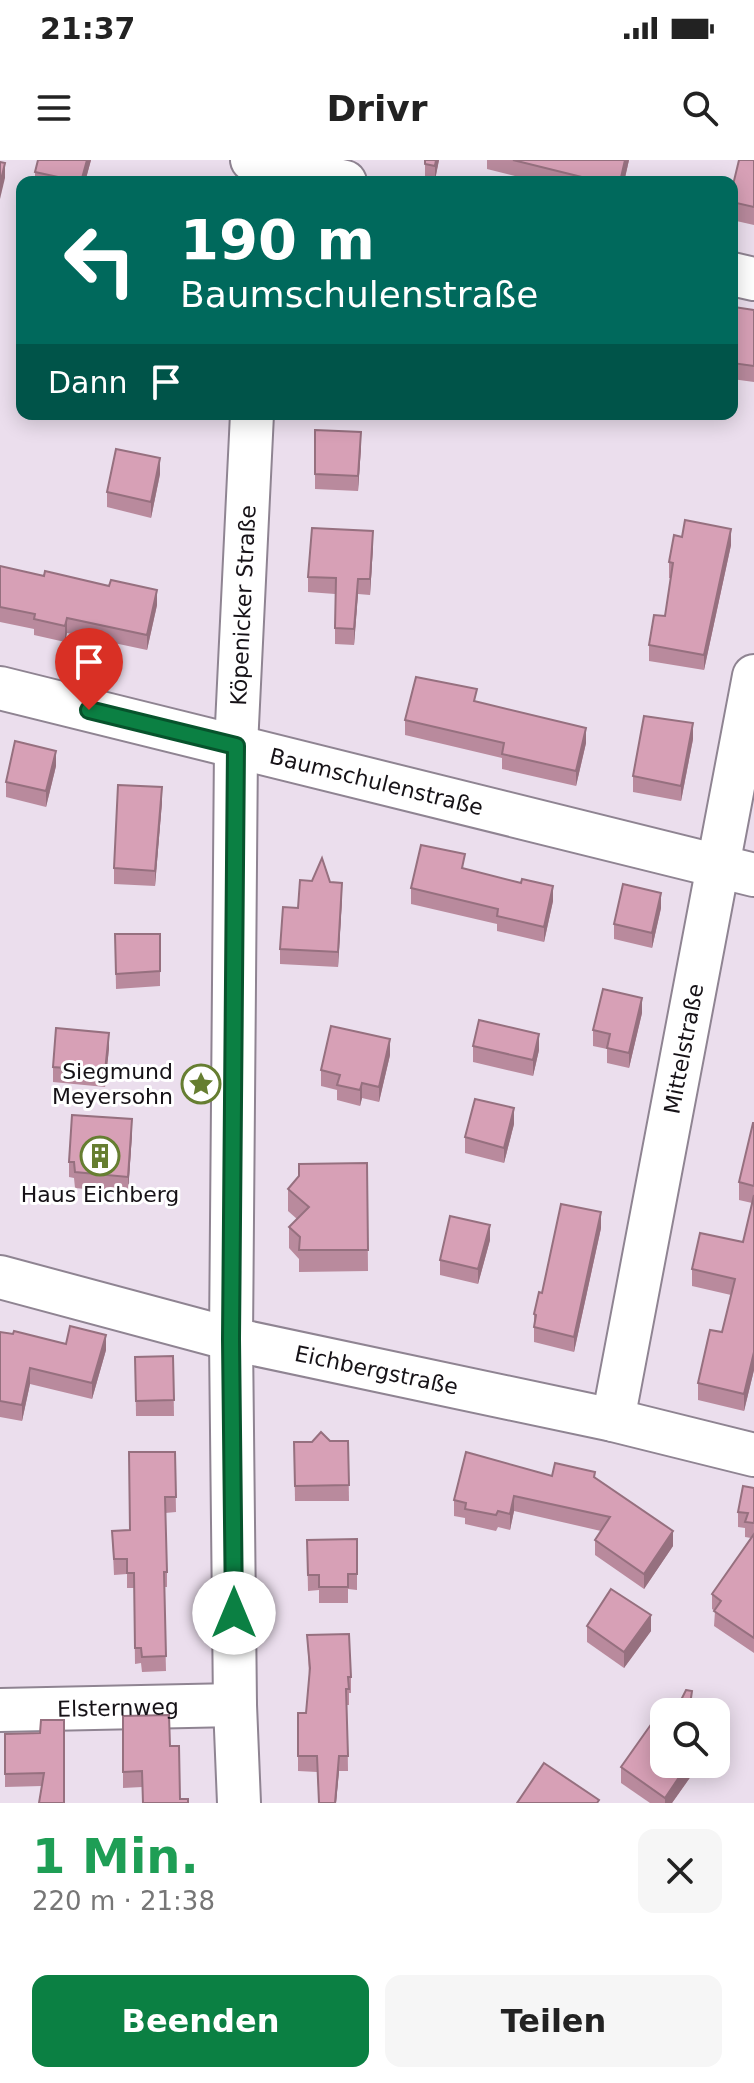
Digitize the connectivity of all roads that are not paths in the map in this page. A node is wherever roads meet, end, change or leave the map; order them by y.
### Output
1 (260, 166) edge
2 (313, 176) edge
3 (252, 420) edge
4 (754, 676) edge
5 (0, 688) edge
6 (236, 746) junction
7 (737, 871) edge
8 (0, 1277) edge
9 (231, 1339) junction
10 (613, 1420) junction
11 (754, 1455) edge
12 (235, 1705) junction
13 (0, 1710) edge
14 (239, 1803) edge

1 - 2 street
3 - 6 street, Köpenicker Straße
4 - 7 street, Mittelstraße
5 - 6 street, Baumschulenstraße
6 - 7 street, Baumschulenstraße
6 - 9 street, Köpenicker Straße
7 - 10 street, Mittelstraße
8 - 9 street, Eichbergstraße
9 - 10 street, Eichbergstraße
9 - 12 street, Köpenicker Straße
10 - 11 street, Eichbergstraße
12 - 13 street, Elsternweg
12 - 14 street, Köpenicker Straße

